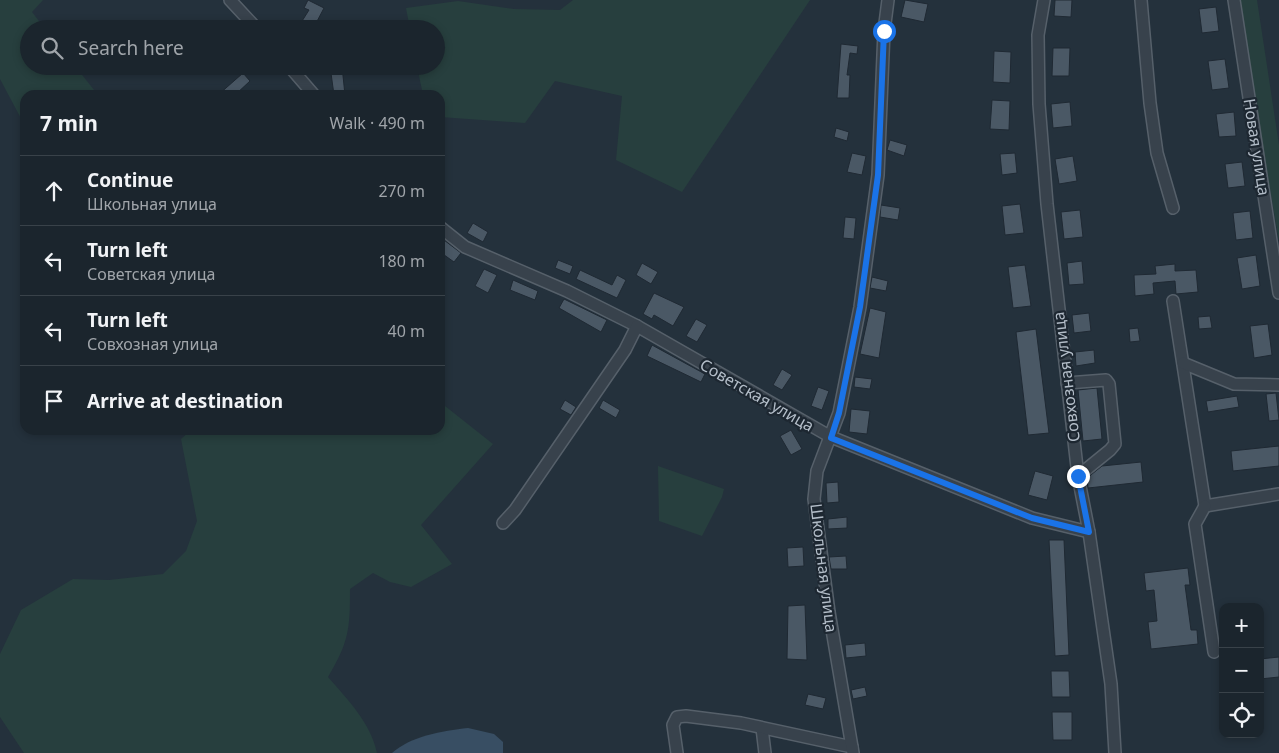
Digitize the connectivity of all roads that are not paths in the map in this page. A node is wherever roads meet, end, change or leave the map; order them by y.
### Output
1 (230, 0) edge
2 (888, 0) edge
3 (1044, 0) edge
4 (1142, 0) edge
5 (1234, 0) edge
6 (249, 20) edge
7 (297, 75) edge
8 (310, 90) edge
9 (1173, 208) dead end
10 (445, 230) edge
11 (1279, 293) edge
12 (1173, 301) dead end
13 (637, 326) junction
14 (1183, 363) junction
15 (1067, 383) junction
16 (1279, 385) edge
17 (831, 438) junction
18 (1078, 476) junction
19 (1279, 494) edge
20 (1206, 506) junction
21 (503, 523) dead end
22 (1089, 532) junction
23 (1214, 652) dead end
24 (762, 728) junction
25 (852, 750) edge
26 (677, 753) edge
27 (764, 753) edge
28 (1115, 753) edge

1 - 6 street
2 - 17 street, Школьная улица
3 - 15 street, Совхозная улица
4 - 9 street
5 - 11 street, Новая улица
7 - 8 street
10 - 13 street, Советская улица
12 - 14 street
13 - 17 street, Советская улица
13 - 21 street
14 - 16 street
14 - 20 street
15 - 18 street, Совхозная улица
15 - 18 street
17 - 22 street, Советская улица
17 - 25 street, Школьная улица
18 - 22 street, Совхозная улица
19 - 20 street
20 - 23 street
22 - 28 street, Совхозная улица
24 - 25 street
24 - 26 street
24 - 27 street

